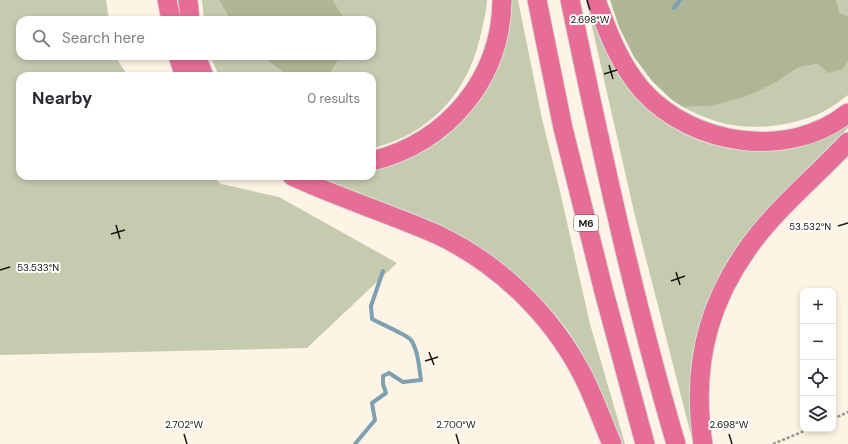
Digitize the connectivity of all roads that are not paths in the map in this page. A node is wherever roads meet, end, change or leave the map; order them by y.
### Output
1 (167, 0) edge
2 (188, 0) edge
3 (502, 0) edge
4 (537, 0) edge
5 (570, 0) edge
6 (596, 0) edge
7 (170, 16) edge
8 (190, 16) edge
9 (179, 60) edge
10 (198, 60) edge
11 (184, 72) edge
12 (202, 72) edge
13 (848, 113) edge
14 (848, 142) edge
15 (376, 160) edge
16 (301, 180) edge
17 (612, 444) edge
18 (645, 444) edge
19 (676, 444) edge
20 (703, 444) edge

1 - 7 highway
2 - 8 highway
3 - 15 highway
4 - 18 highway, M6
5 - 19 highway
6 - 13 highway
9 - 11 highway
10 - 12 highway
14 - 20 highway
16 - 17 highway

